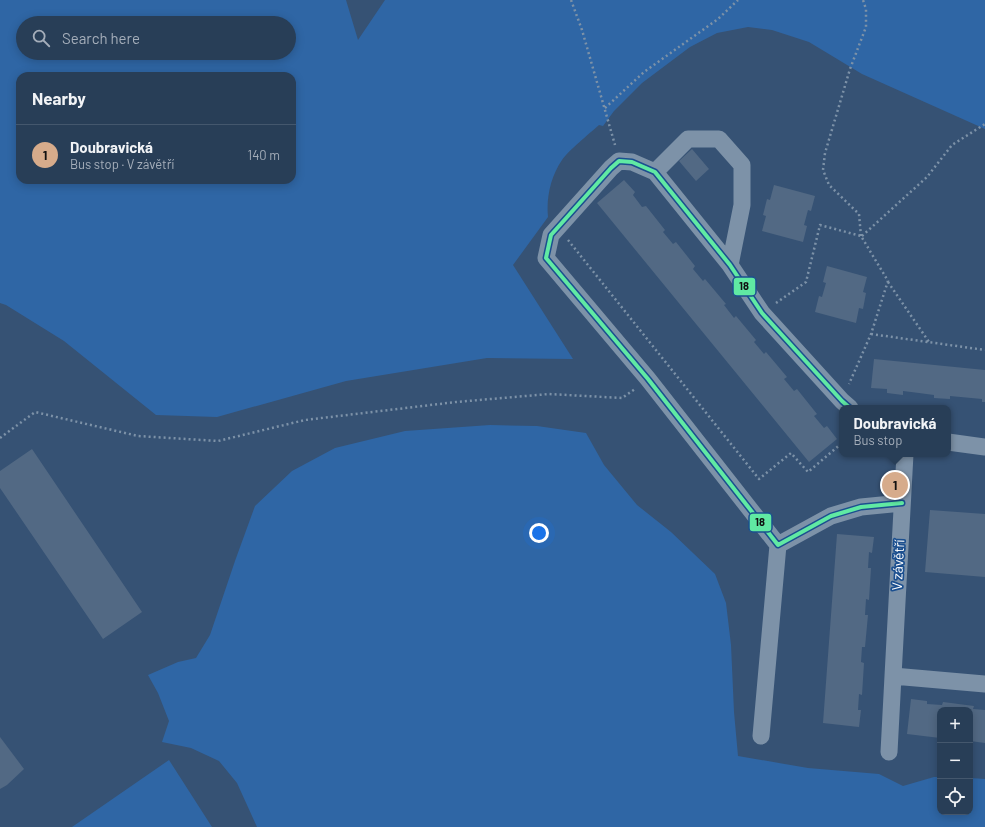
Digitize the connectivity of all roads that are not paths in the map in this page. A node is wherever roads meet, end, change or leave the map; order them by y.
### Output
1 (655, 172) junction
2 (730, 265) junction
3 (846, 405) edge
4 (951, 442) edge
5 (985, 447) edge
6 (905, 457) edge
7 (902, 503) junction
8 (778, 545) junction
9 (893, 676) junction
10 (985, 684) edge
11 (761, 736) dead end
12 (888, 752) dead end

1 - 2 street
1 - 2 street
1 - 8 street
2 - 3 street
4 - 5 street
6 - 7 street, V závětří
7 - 8 street
7 - 9 street, V závětří
8 - 11 street
9 - 10 street
9 - 12 street, V závětří

